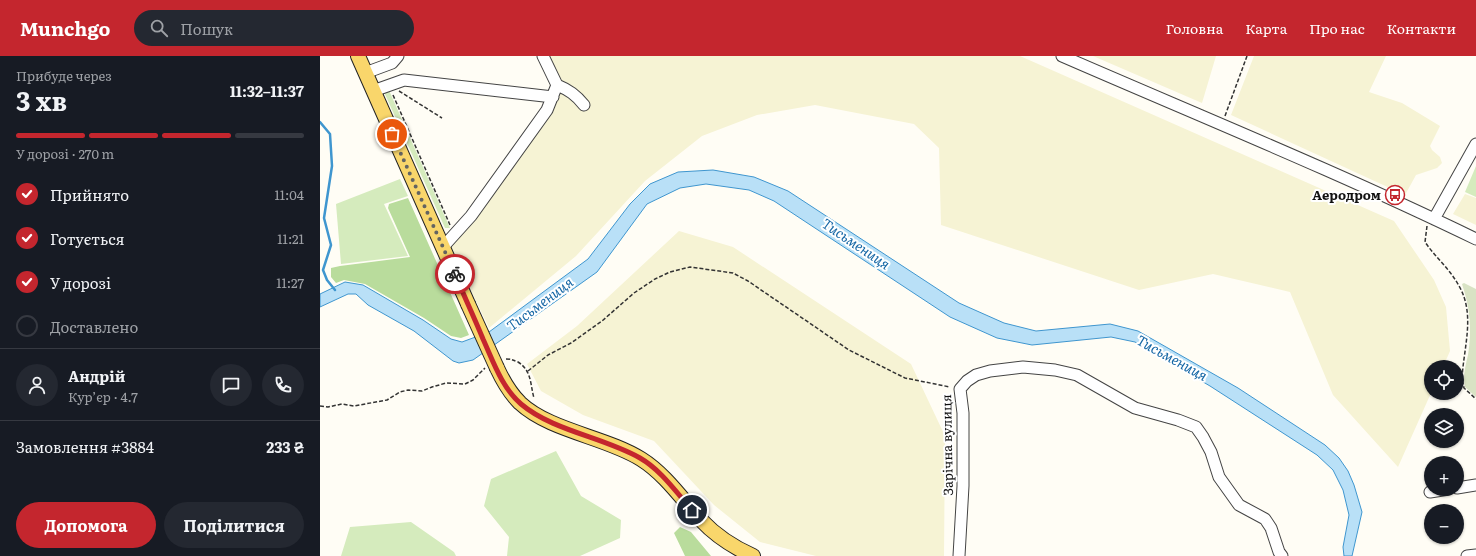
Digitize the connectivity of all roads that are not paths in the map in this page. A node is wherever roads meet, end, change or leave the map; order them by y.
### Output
1 (358, 56) edge
2 (398, 56) edge
3 (544, 56) edge
4 (1062, 56) edge
5 (365, 73) junction
6 (556, 86) junction
7 (373, 91) junction
8 (553, 96) junction
9 (584, 105) dead end
10 (1476, 144) edge
11 (1432, 218) junction
12 (1476, 239) edge
13 (443, 247) junction
14 (1476, 485) edge
15 (1464, 487) edge
16 (1476, 554) edge
17 (753, 556) edge
18 (958, 556) edge
19 (1282, 556) edge
20 (1467, 556) edge

1 - 5 main road
2 - 5 street
3 - 6 street
4 - 11 street
5 - 7 main road
6 - 8 street
6 - 9 street
7 - 8 street
7 - 13 main road
8 - 13 street
10 - 11 street
11 - 12 street
13 - 17 main road, bridge
14 - 15 street
16 - 20 street
18 - 19 street, Зарічна вулиця

